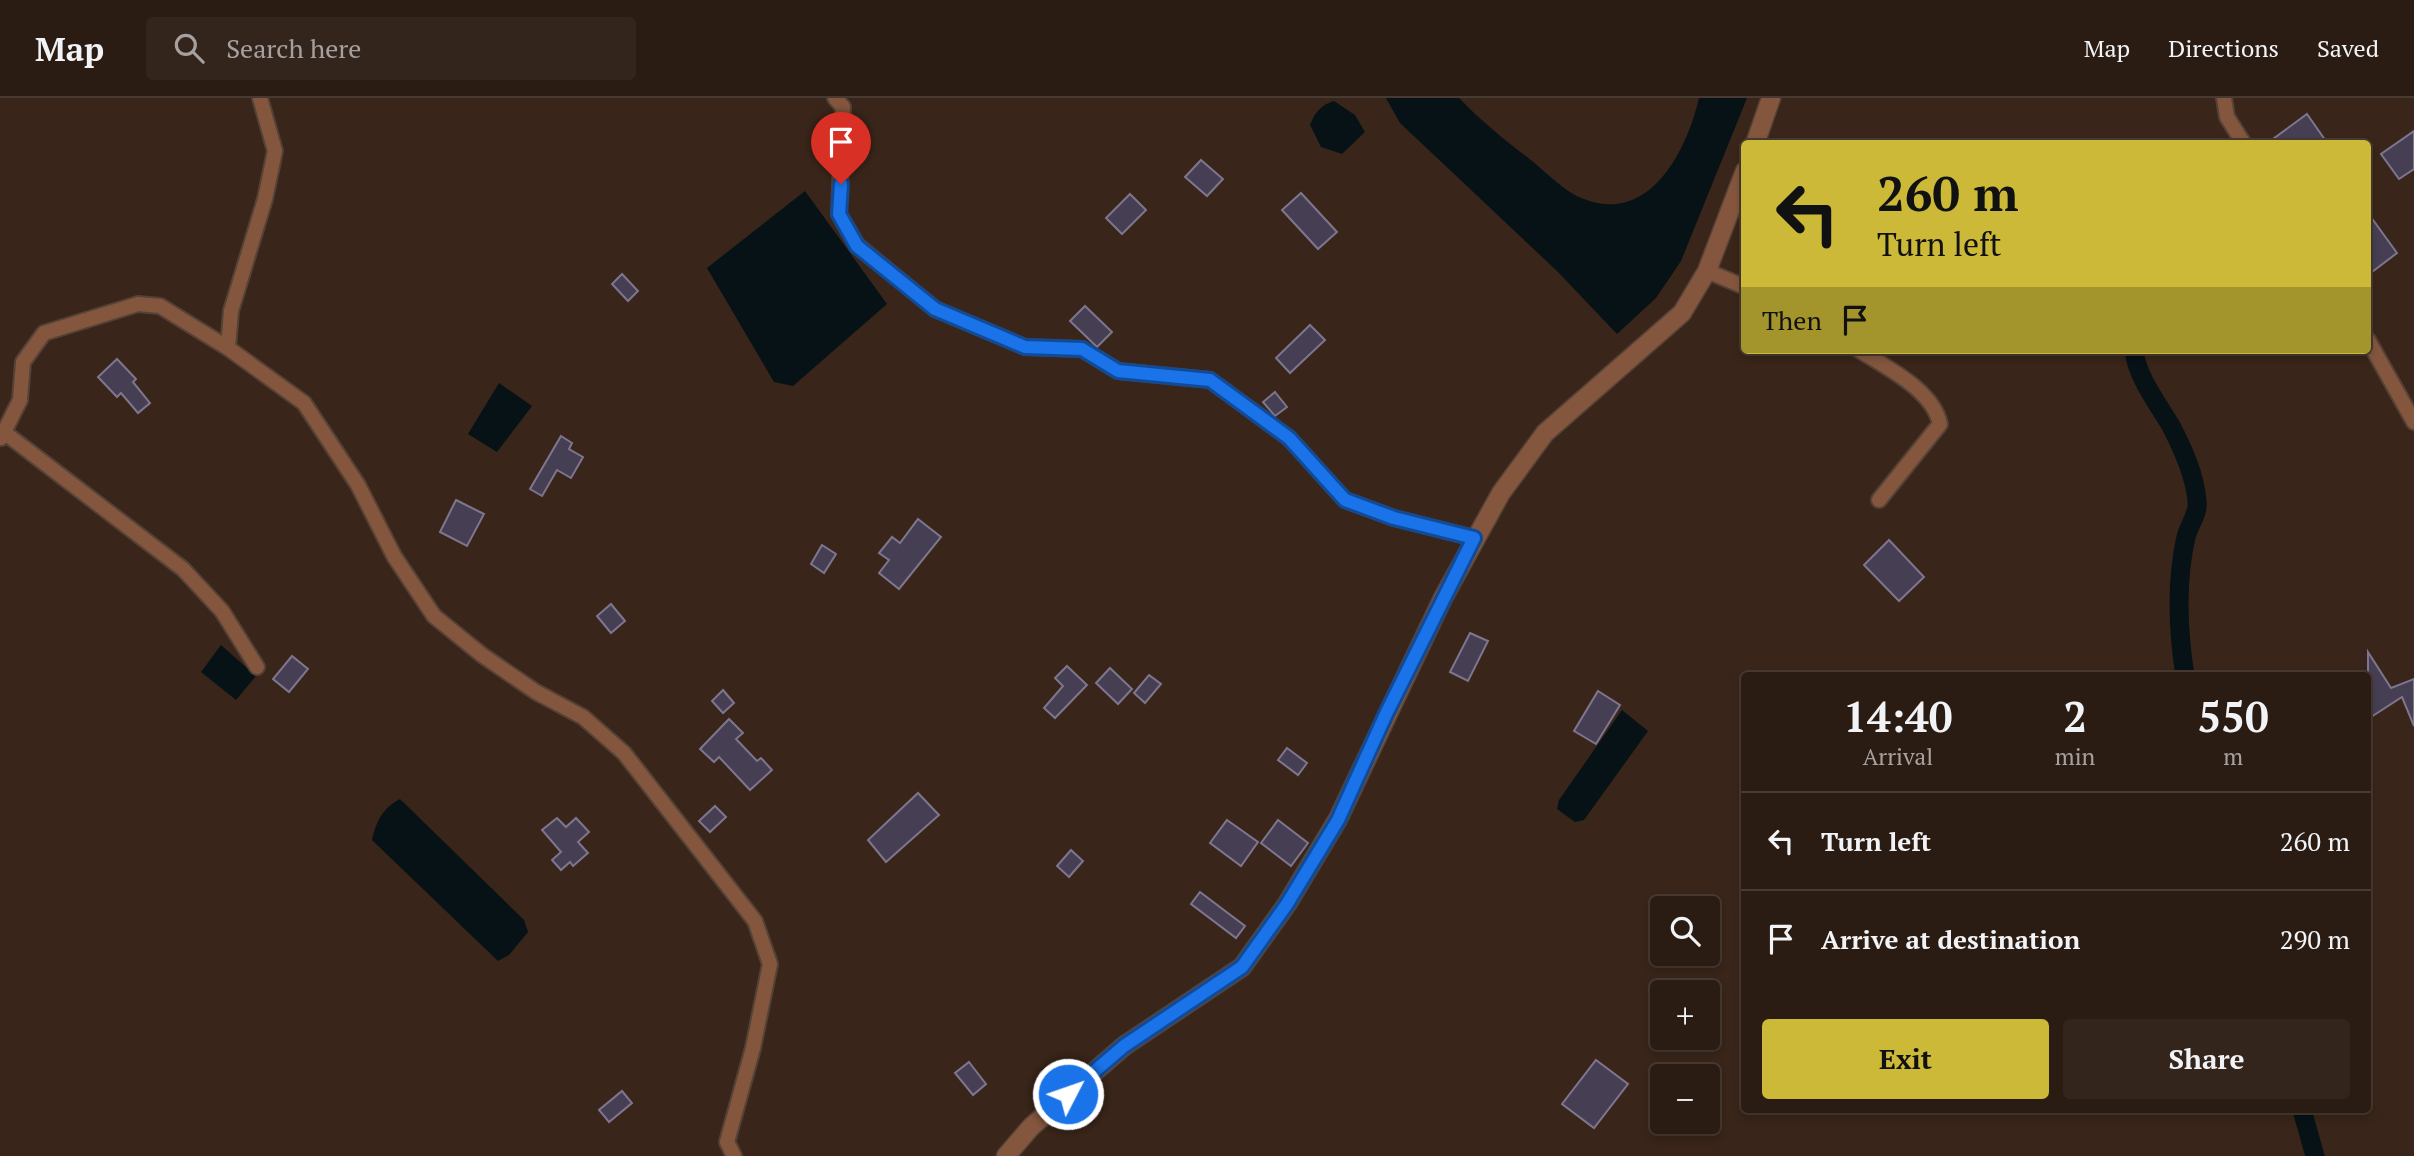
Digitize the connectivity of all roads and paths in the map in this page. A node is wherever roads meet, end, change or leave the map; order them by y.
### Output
1 (260, 98) edge
2 (835, 98) edge
3 (1771, 98) edge
4 (2224, 98) edge
5 (1756, 140) edge
6 (2241, 140) edge
7 (1741, 182) edge
8 (1707, 271) junction
9 (1741, 285) edge
10 (2371, 345) edge
11 (228, 348) junction
12 (1866, 354) edge
13 (2414, 422) edge
14 (3, 436) edge
15 (1879, 500) dead end
16 (1474, 538) junction
17 (257, 667) dead end
18 (734, 1156) edge
19 (1006, 1156) edge

1 - 11 street
2 - 16 street
3 - 5 street
4 - 6 street
7 - 8 street
8 - 9 street
8 - 16 street
10 - 13 street
11 - 14 street
11 - 18 street
12 - 15 street
14 - 17 street
16 - 19 street

